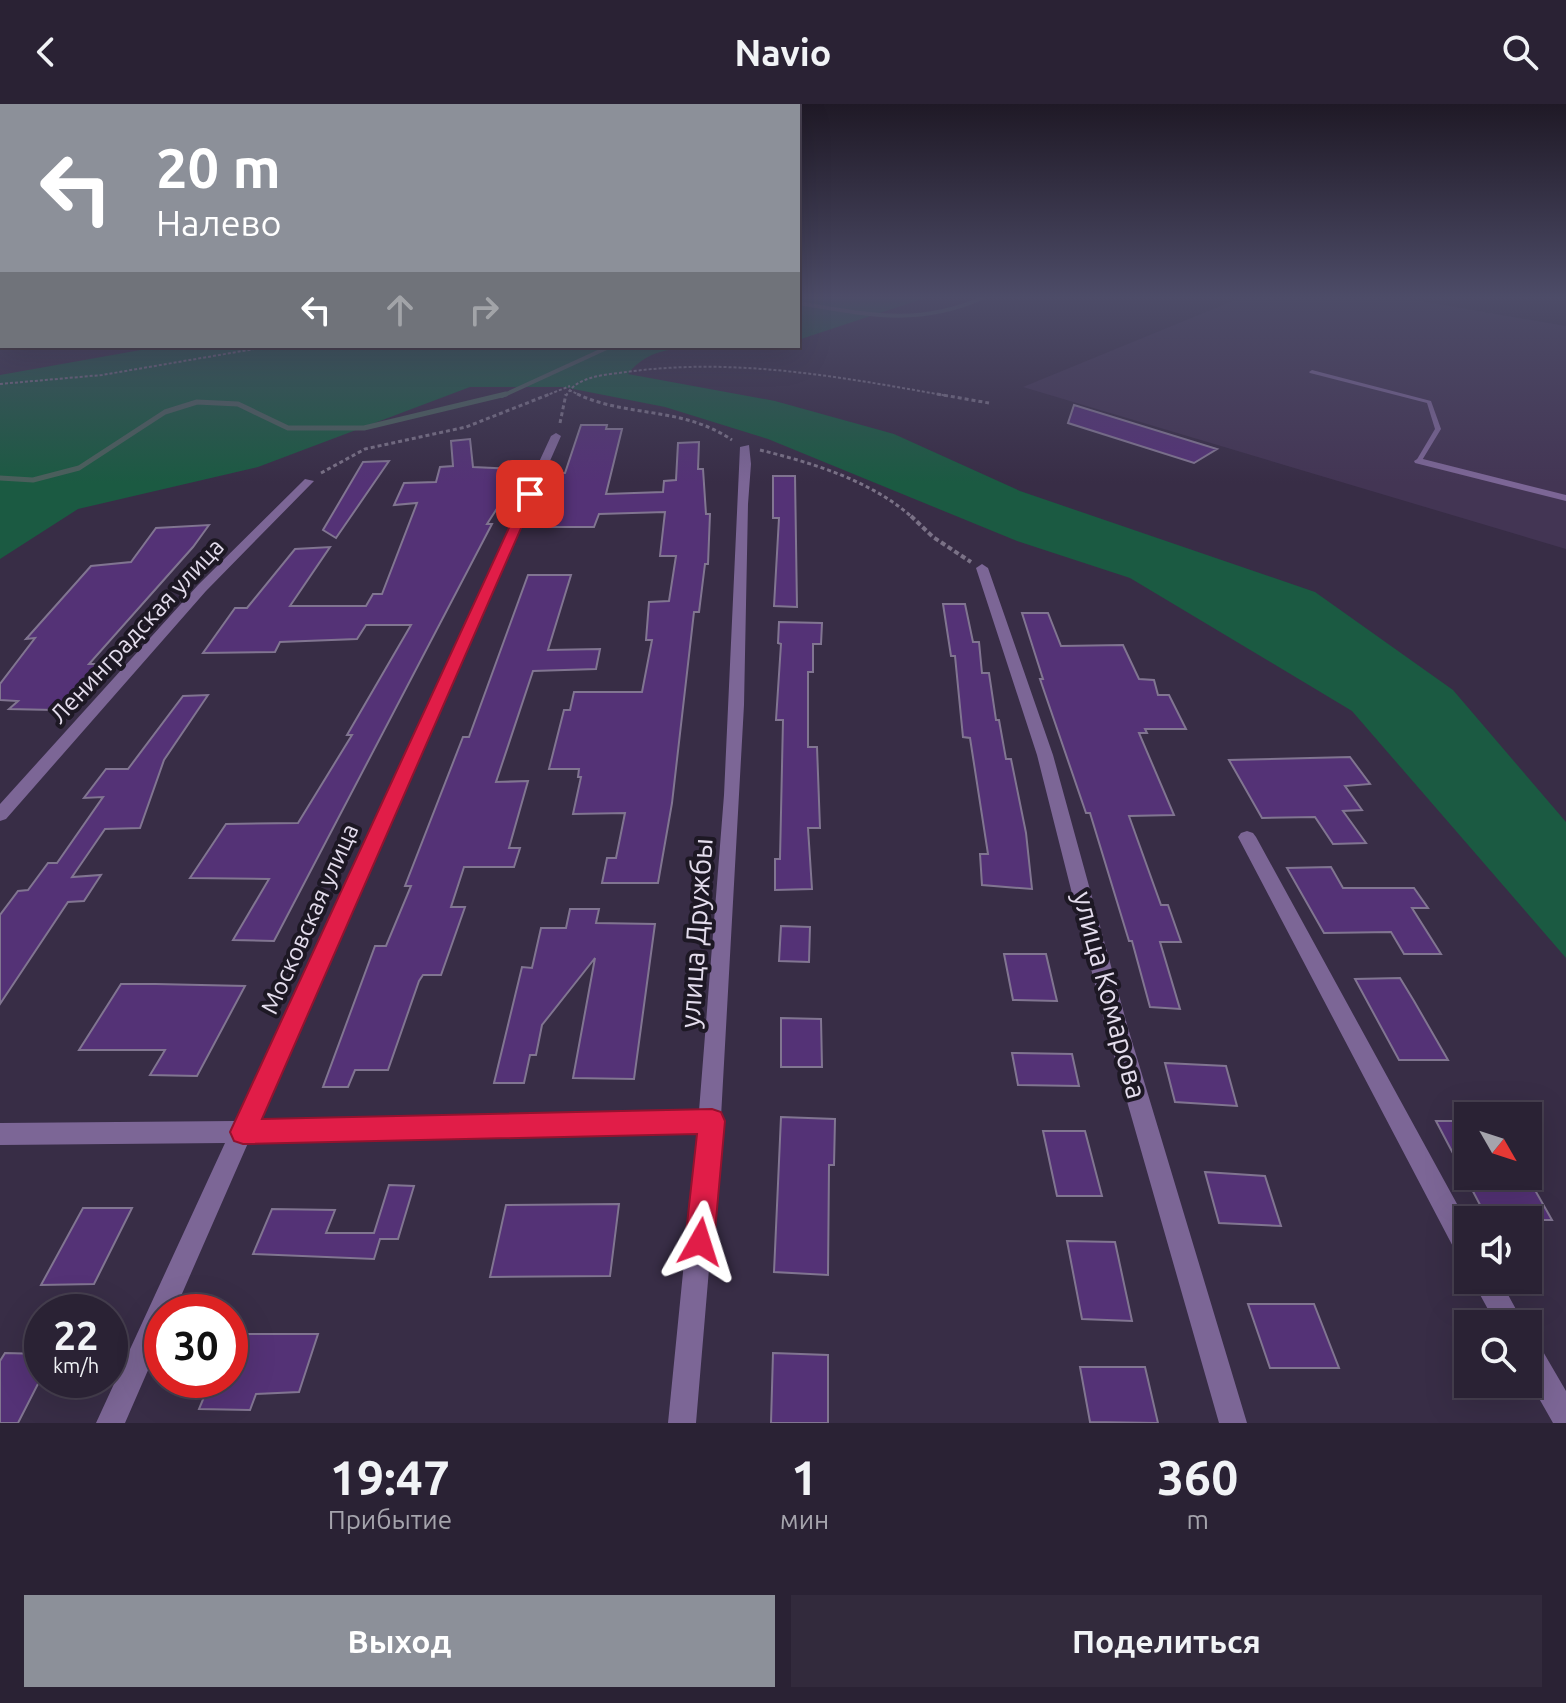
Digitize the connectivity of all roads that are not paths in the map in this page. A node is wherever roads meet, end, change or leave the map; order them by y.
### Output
1 (1312, 372) dead end
2 (556, 436) road end
3 (745, 447) road end
4 (1419, 461) joint
5 (309, 481) road end
6 (1566, 498) edge
7 (982, 568) road end
8 (0, 815) edge
9 (1247, 837) dead end
10 (712, 1121) junction
11 (243, 1132) junction
12 (0, 1134) edge
13 (1454, 1223) edge
14 (1542, 1377) edge
15 (1566, 1418) edge
16 (110, 1423) edge
17 (682, 1423) edge
18 (1233, 1423) edge

1 - 4 lane
2 - 11 street, Московская улица
3 - 10 street, улица Дружбы
4 - 6 street
5 - 8 street, Ленинградская улица
7 - 18 street, улица Комарова
9 - 13 street
10 - 11 street
10 - 17 street, улица Дружбы
11 - 12 street
11 - 16 street, Московская улица
14 - 15 street

